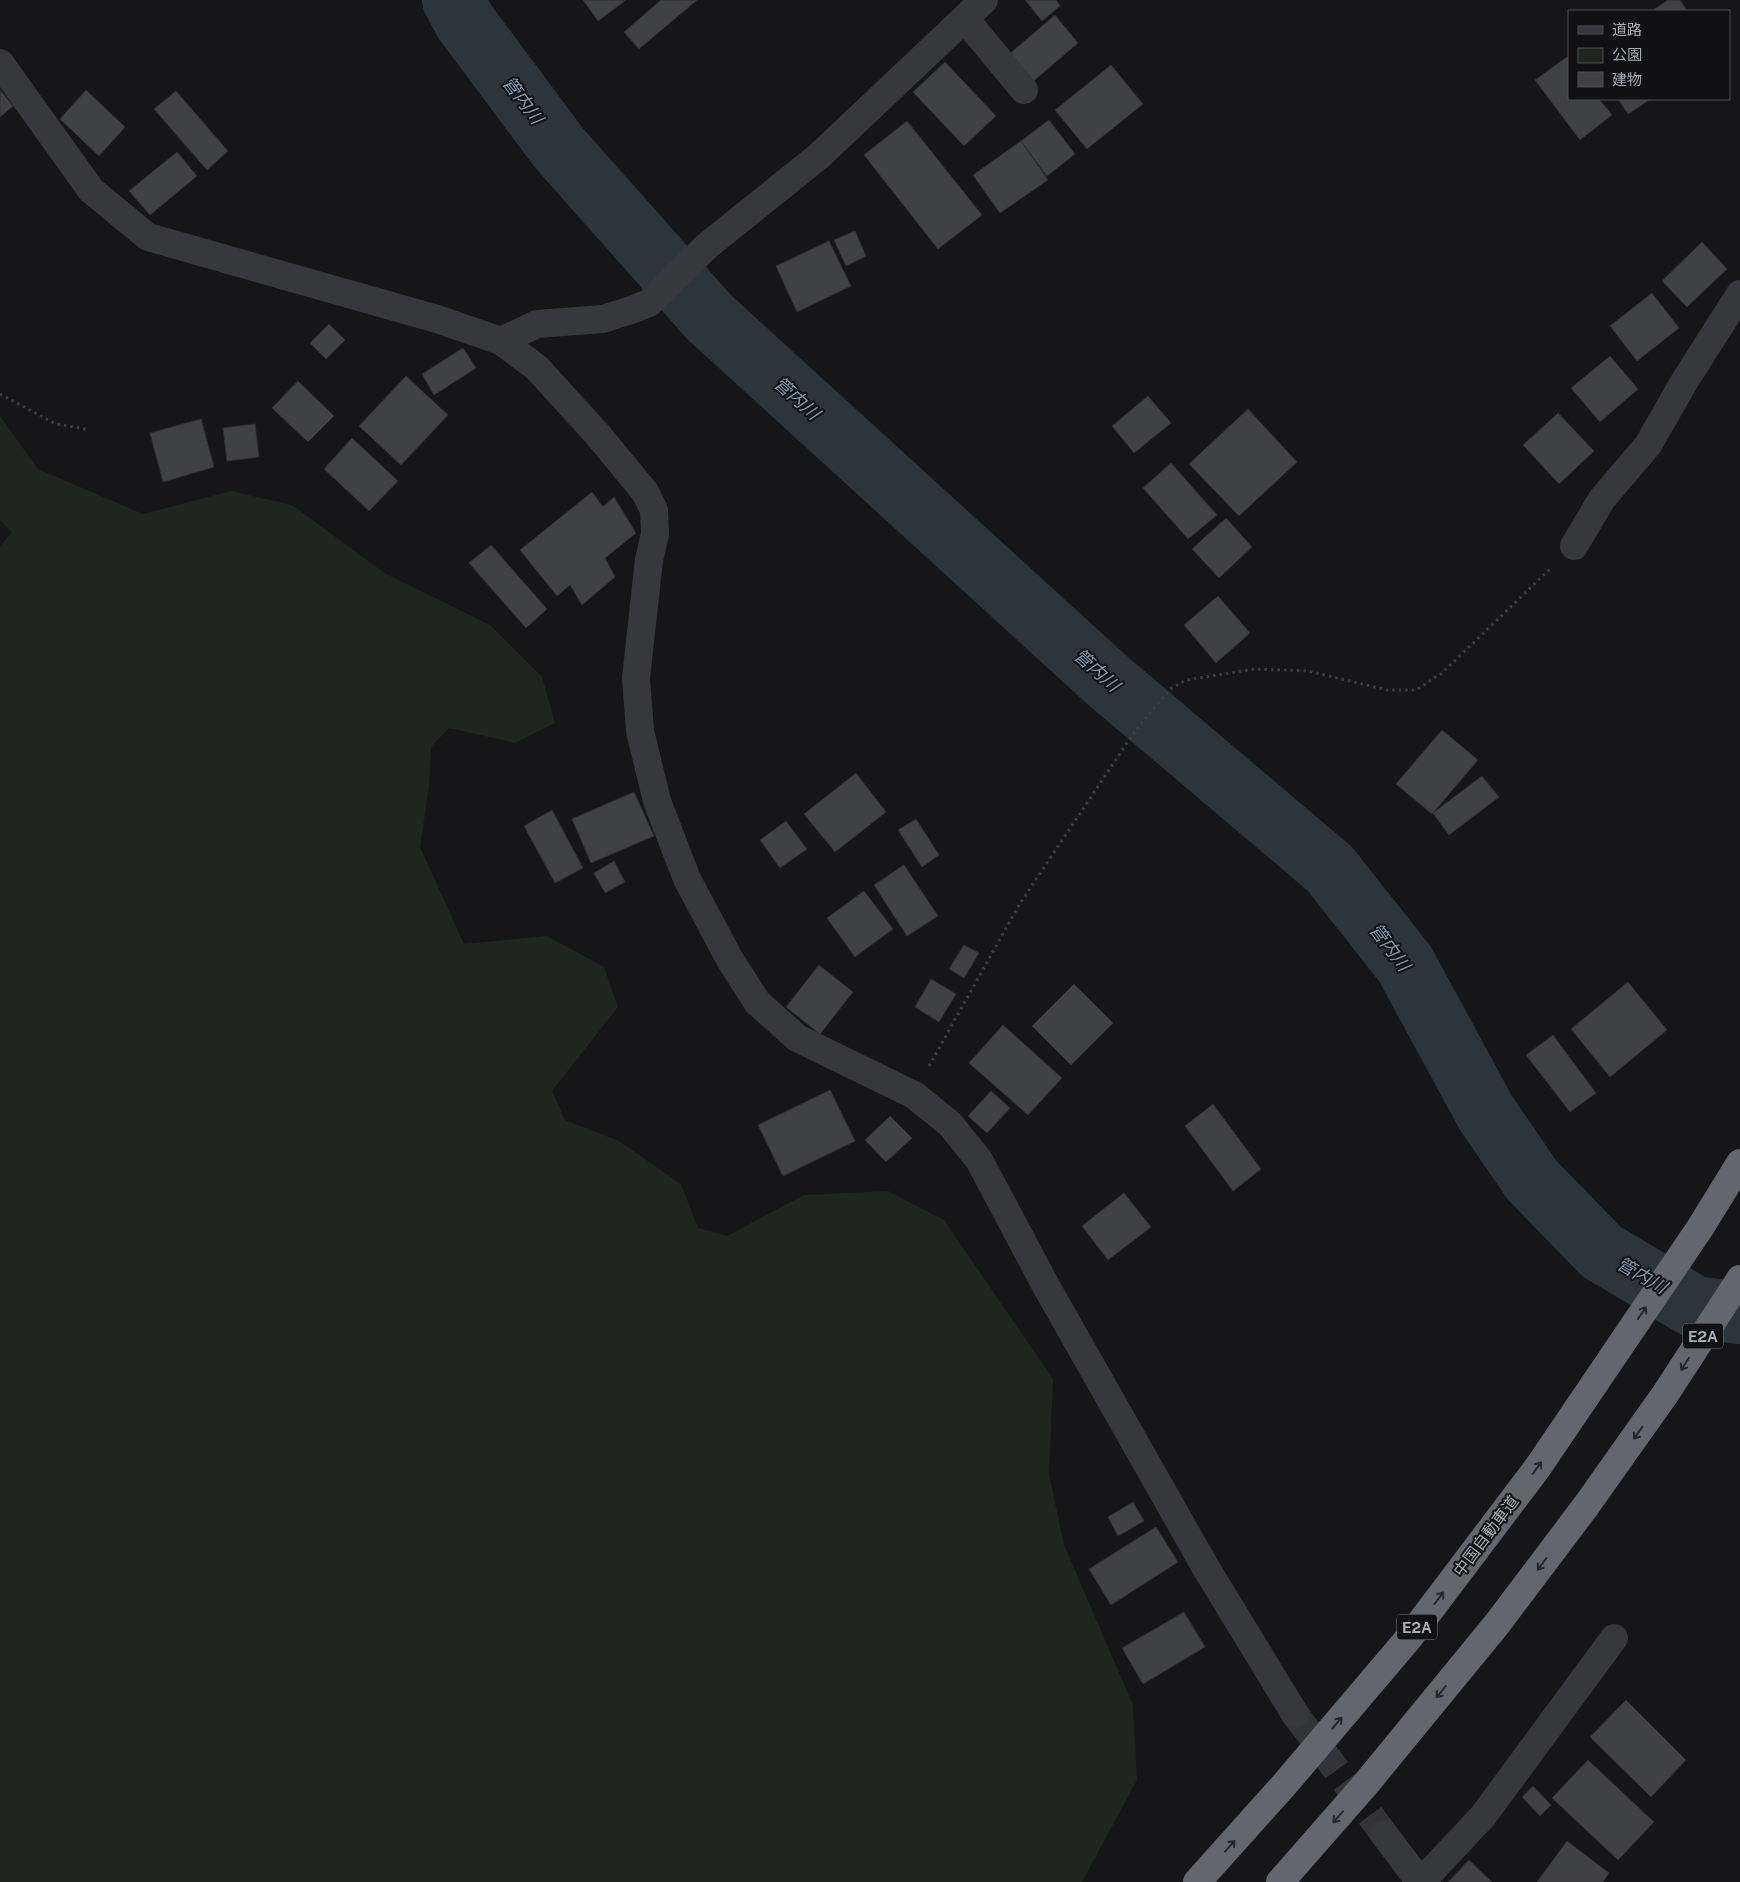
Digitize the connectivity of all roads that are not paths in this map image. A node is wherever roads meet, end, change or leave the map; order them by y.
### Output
1 (984, 0) edge
2 (965, 19) junction
3 (0, 64) edge
4 (1024, 90) dead end
5 (1740, 294) edge
6 (501, 341) junction
7 (1574, 546) road end
8 (1740, 1163) edge
9 (1740, 1279) edge
10 (1614, 1638) dead end
11 (1295, 1714) tunnel mouth
12 (1384, 1834) tunnel mouth
13 (1197, 1882) edge
14 (1280, 1882) edge
15 (1421, 1882) edge

1 - 2 street
2 - 4 street
2 - 6 street
3 - 6 street
5 - 7 street
6 - 11 street
13 -> 8 highway, 中国自動車道 / E2A
9 -> 14 highway, E2A
10 - 15 street
12 - 15 street

